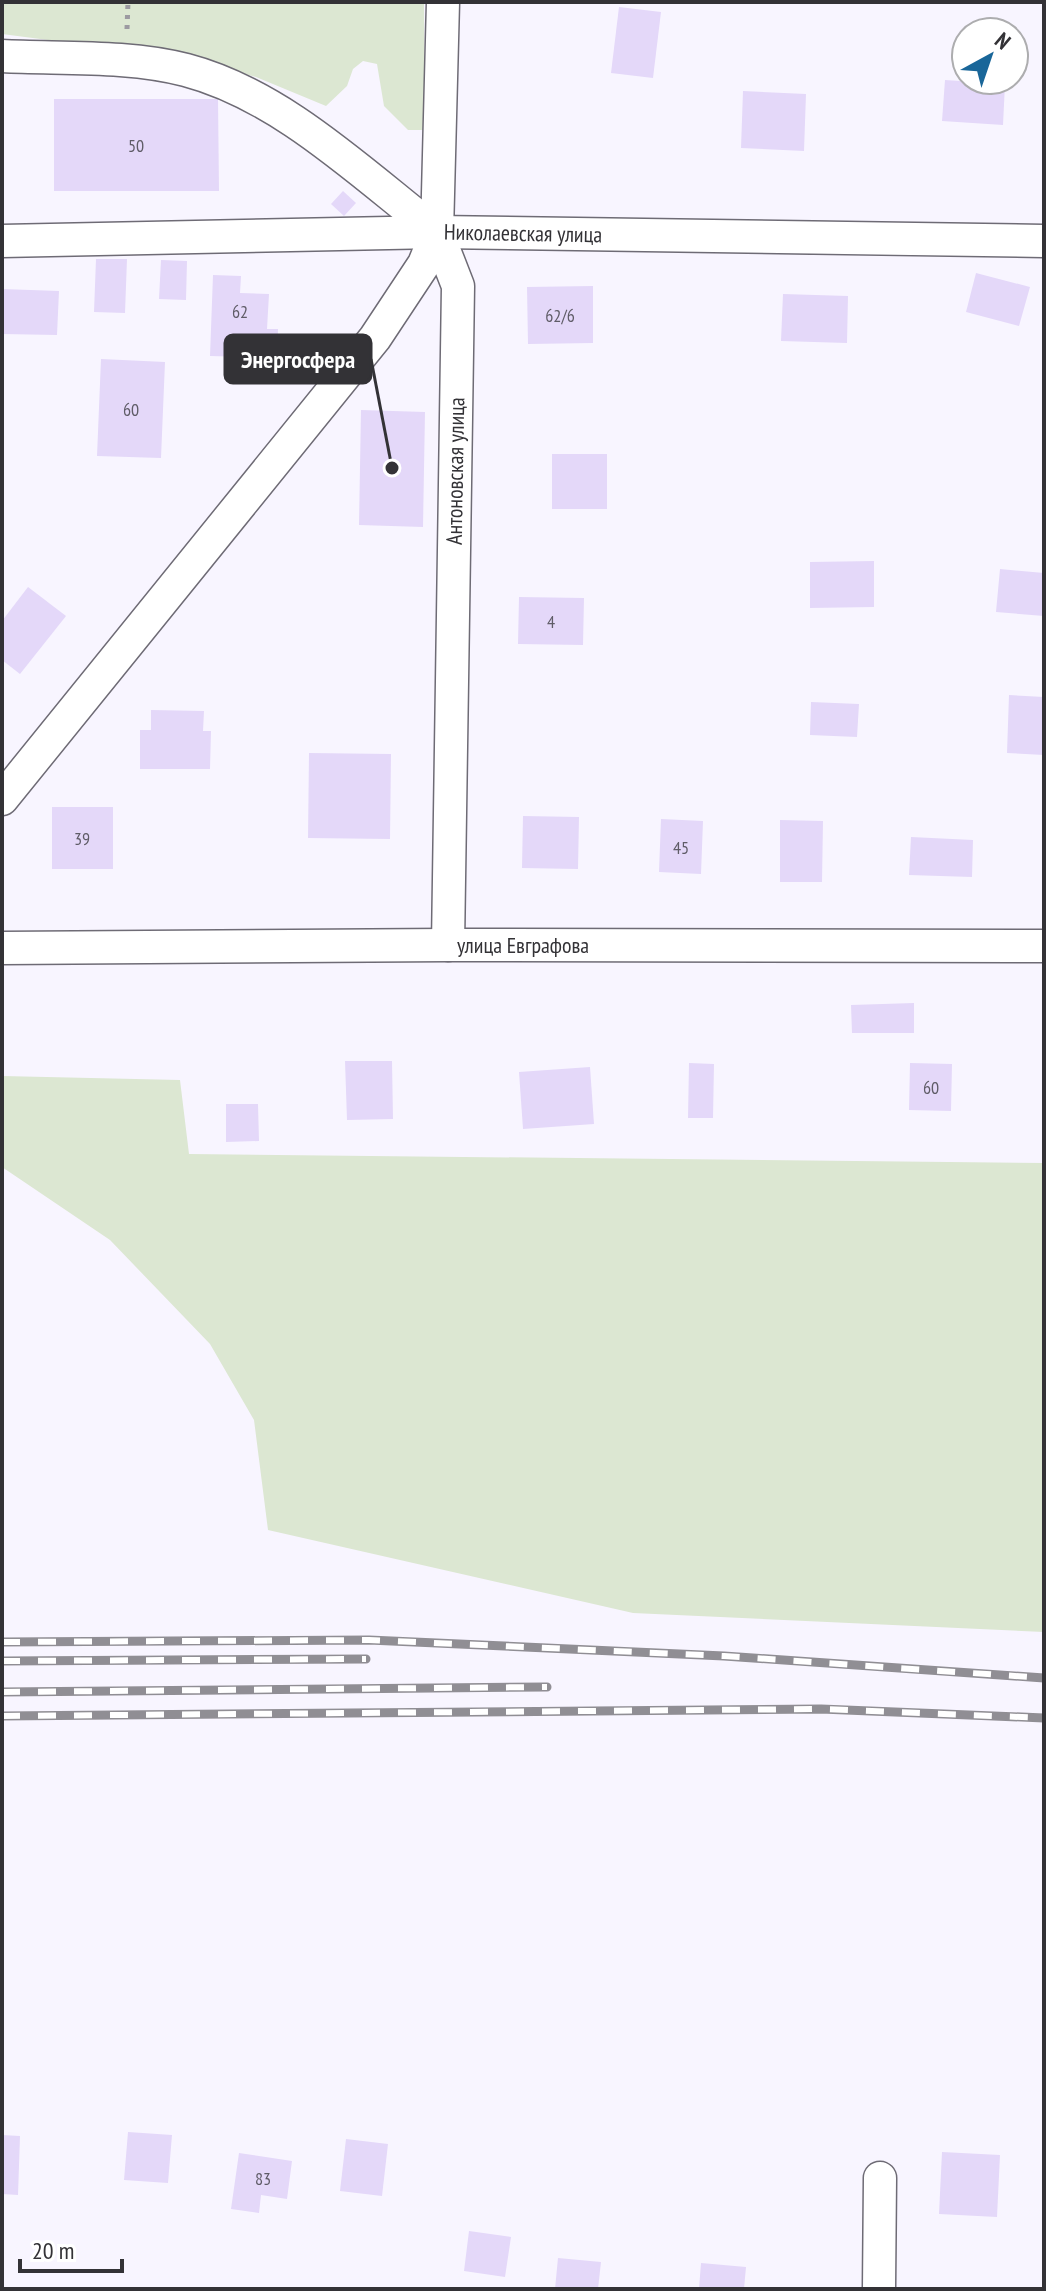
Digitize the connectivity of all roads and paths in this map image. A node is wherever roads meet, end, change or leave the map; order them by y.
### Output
1 (443, 2) edge
2 (2, 56) edge
3 (437, 232) junction
4 (2, 241) edge
5 (1044, 241) edge
6 (2, 799) edge
7 (448, 945) junction
8 (1044, 946) edge
9 (2, 948) edge
10 (880, 2178) dead end
11 (879, 2289) edge

1 - 3 street, Антоновская улица
2 - 3 street
3 - 4 street, Николаевская улица
3 - 5 street, Николаевская улица
3 - 6 street
3 - 7 street, Антоновская улица
7 - 8 street, улица Евграфова
7 - 9 street, улица Евграфова
10 - 11 street

